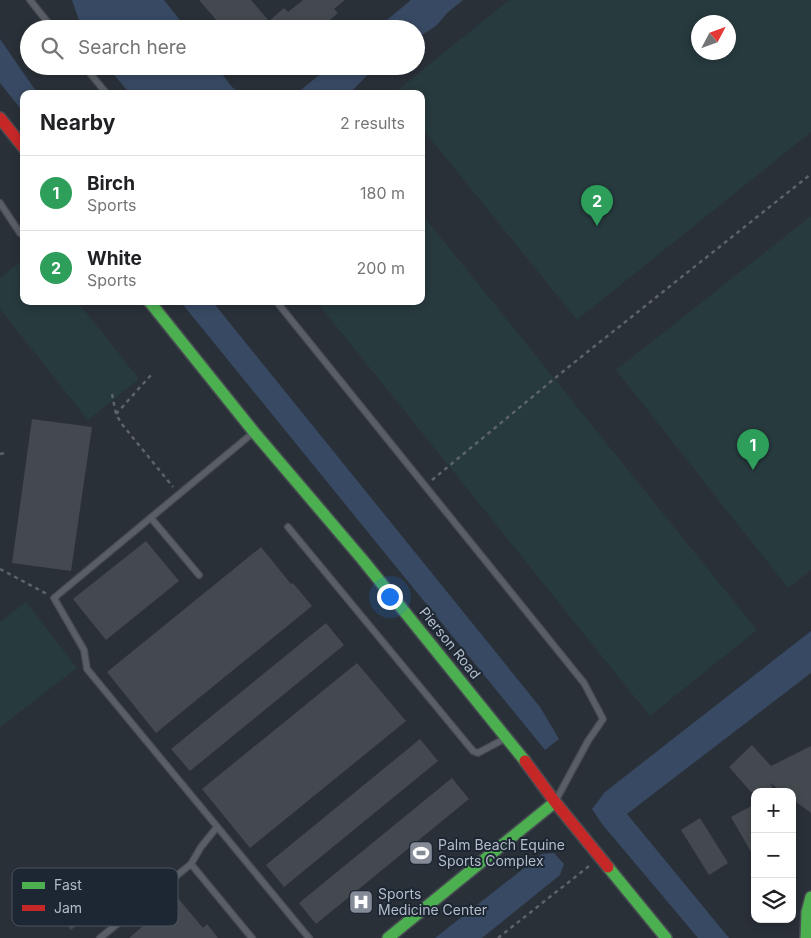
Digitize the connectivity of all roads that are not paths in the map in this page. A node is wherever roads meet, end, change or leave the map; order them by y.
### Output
1 (30, 0) edge
2 (46, 20) edge
3 (91, 75) edge
4 (104, 90) edge
5 (0, 118) edge
6 (20, 143) edge
7 (0, 203) edge
8 (20, 233) dead end
9 (151, 305) edge
10 (279, 305) edge
11 (254, 432) junction
12 (151, 518) junction
13 (288, 527) dead end
14 (199, 575) dead end
15 (507, 738) junction
16 (555, 802) junction
17 (217, 827) junction
18 (191, 864) junction
19 (178, 875) edge
20 (811, 897) edge
21 (115, 926) edge
22 (100, 938) edge
23 (252, 938) edge
24 (309, 938) edge
25 (388, 938) edge
26 (666, 938) edge
27 (806, 938) edge

1 - 2 lane
3 - 4 lane
5 - 6 street
7 - 8 lane
9 - 11 street, Pierson Road
10 - 16 lane
11 - 12 lane
11 - 15 street, Pierson Road
12 - 14 lane
12 - 17 lane
13 - 15 lane
15 - 16 street, Pierson Road
16 - 25 street
16 - 26 street, Pierson Road
17 - 18 lane
17 - 24 lane
18 - 19 lane
18 - 23 lane
20 - 27 street
21 - 22 lane

